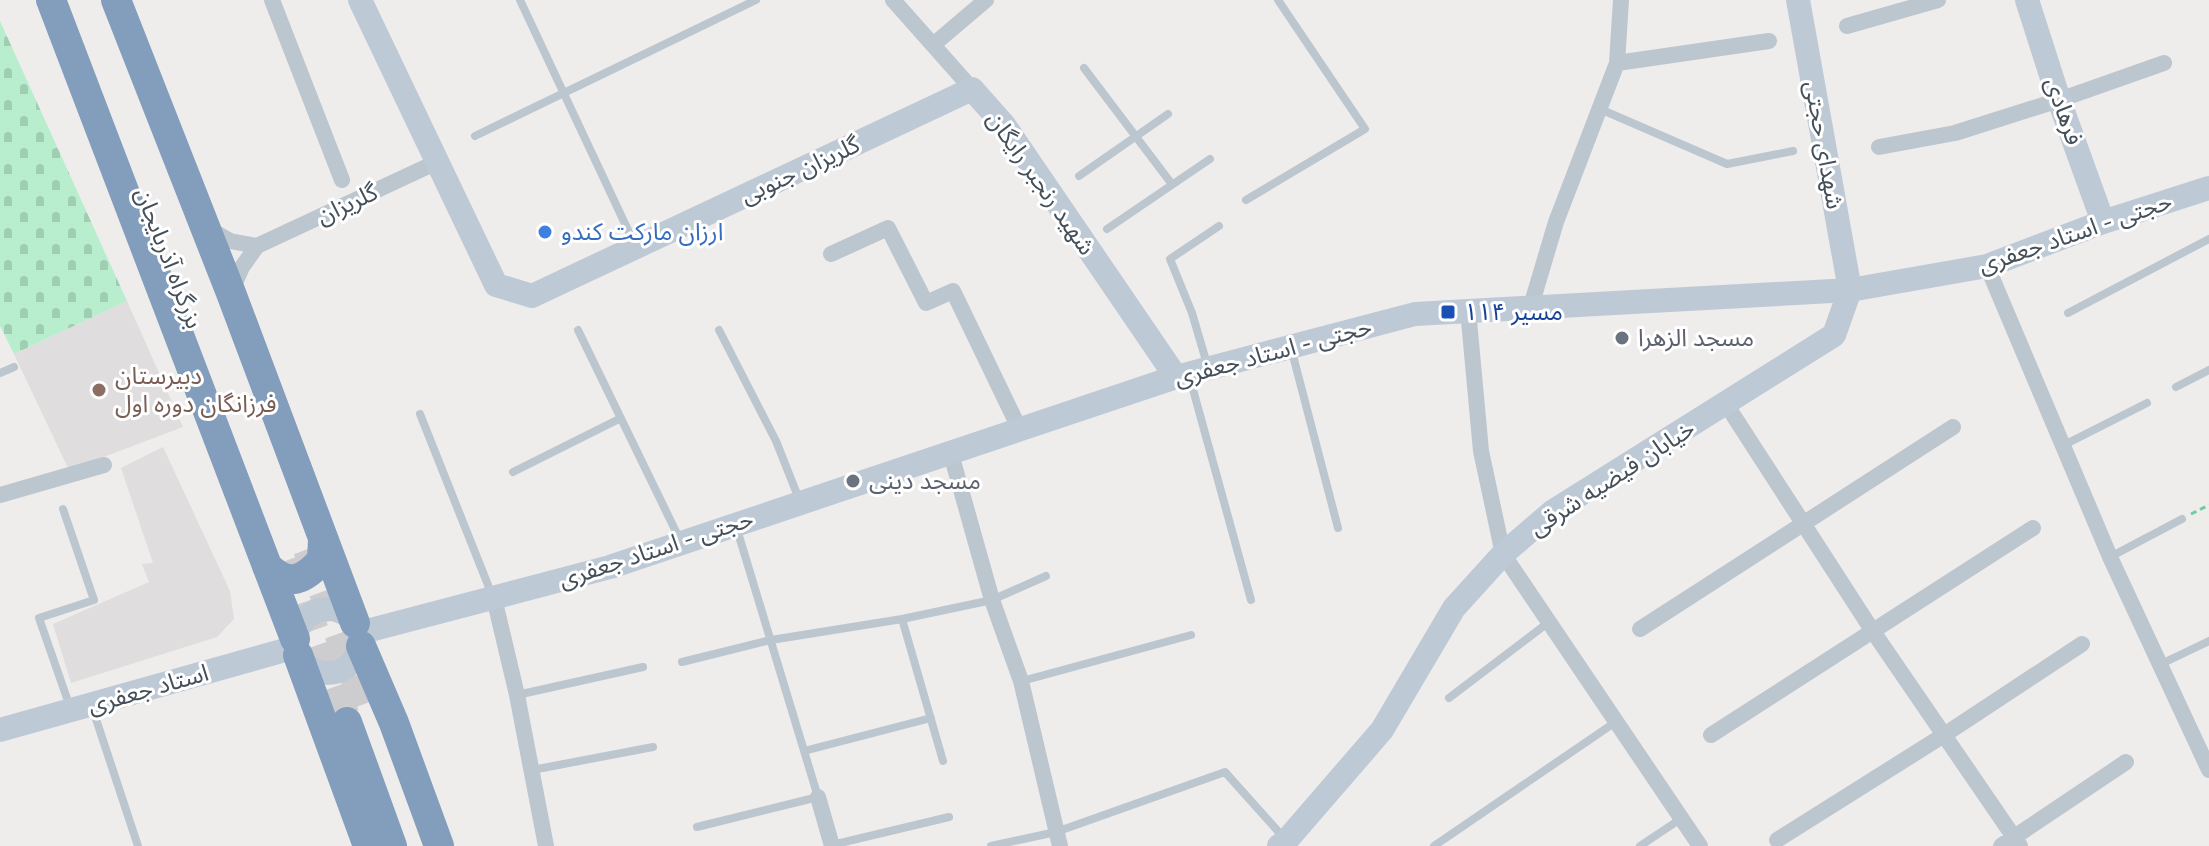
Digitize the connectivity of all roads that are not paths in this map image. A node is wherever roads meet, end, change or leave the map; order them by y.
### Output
1 (51, 0) edge
2 (70, 0) edge
3 (99, 0) edge
4 (116, 0) edge
5 (272, 0) edge
6 (360, 0) edge
7 (520, 0) edge
8 (756, 0) edge
9 (893, 0) edge
10 (986, 0) edge
11 (1278, 0) edge
12 (1621, 0) edge
13 (1798, 0) edge
14 (1938, 0) edge
15 (2027, 0) edge
16 (1847, 26) dead end
17 (1769, 41) dead end
18 (933, 45) junction
19 (1617, 63) junction
20 (2164, 63) dead end
21 (1084, 68) dead end
22 (972, 89) junction
23 (564, 93) junction
24 (2059, 100) junction
25 (1599, 109) junction
26 (1168, 114) dead end
27 (475, 136) dead end
28 (1137, 137) junction
29 (1879, 147) dead end
30 (1793, 151) dead end
31 (1210, 159) dead end
32 (437, 162) junction
33 (1079, 176) dead end
34 (342, 180) dead end
35 (1171, 183) junction
36 (2209, 188) edge
37 (1246, 200) dead end
38 (2103, 222) junction
39 (205, 226) junction
40 (1219, 226) dead end
41 (1107, 229) dead end
42 (2209, 239) edge
43 (257, 246) junction
44 (636, 247) junction
45 (831, 254) dead end
46 (1987, 266) junction
47 (1850, 290) junction
48 (231, 293) junction
49 (1531, 306) junction
50 (1468, 310) junction
51 (2068, 313) dead end
52 (578, 330) dead end
53 (719, 330) dead end
54 (1291, 347) junction
55 (14, 367) dead end
56 (2209, 370) edge
57 (0, 373) edge
58 (1191, 373) junction
59 (2176, 387) dead end
60 (2147, 403) dead end
61 (1726, 404) junction
62 (420, 414) dead end
63 (621, 418) junction
64 (1953, 427) dead end
65 (1020, 430) junction
66 (2062, 446) junction
67 (951, 454) junction
68 (104, 465) dead end
69 (513, 472) dead end
70 (0, 495) edge
71 (801, 503) junction
72 (63, 509) dead end
73 (2182, 519) road end
74 (1802, 523) junction
75 (736, 525) junction
76 (1338, 528) dead end
77 (2033, 528) dead end
78 (681, 543) junction
79 (297, 554) junction
80 (1503, 554) junction
81 (2110, 557) junction
82 (1046, 576) dead end
83 (494, 598) junction
84 (992, 600) junction
85 (1251, 600) dead end
86 (902, 619) junction
87 (1549, 622) junction
88 (1640, 629) dead end
89 (1872, 630) junction
90 (358, 634) junction
91 (1191, 635) dead end
92 (771, 640) junction
93 (2209, 641) edge
94 (2082, 644) dead end
95 (296, 647) junction
96 (682, 662) dead end
97 (2161, 664) junction
98 (643, 667) dead end
99 (1021, 681) junction
100 (517, 695) junction
101 (1449, 698) dead end
102 (81, 709) junction
103 (931, 718) junction
104 (1617, 721) junction
105 (360, 726) junction
106 (0, 730) edge
107 (1711, 735) dead end
108 (1944, 735) junction
109 (653, 747) dead end
110 (804, 751) junction
111 (943, 761) dead end
112 (2126, 762) dead end
113 (532, 770) junction
114 (2209, 770) edge
115 (818, 797) junction
116 (949, 817) dead end
117 (1682, 818) junction
118 (697, 827) dead end
119 (1058, 839) edge
120 (1777, 840) dead end
121 (2012, 843) edge
122 (1285, 844) edge
123 (138, 846) edge
124 (368, 846) edge
125 (392, 846) edge
126 (418, 846) edge
127 (439, 846) edge
128 (546, 846) edge
129 (832, 846) edge
130 (991, 846) edge
131 (1434, 846) edge
132 (1640, 846) edge
133 (1700, 846) edge

1 - 79 highway
2 - 79 highway, بزرگراه آذربایجان
3 - 79 highway, بزرگراه آذربایجان
4 - 39 highway
5 - 34 street
6 - 32 street
7 - 23 lane
8 - 23 lane
9 - 18 street, شهید رنجبر رایگان
10 - 18 street
11 - 37 lane
12 - 19 street
13 - 47 street, شهدای حجتی
14 - 16 street
15 - 24 street, فرهادی
17 - 19 street
18 - 22 street, شهید رنجبر رایگان
19 - 25 street
20 - 24 street
21 - 28 lane
22 - 44 street, گلریزان جنوبی
22 - 58 street, شهید رنجبر رایگان
23 - 27 lane
23 - 44 lane
24 - 29 street
24 - 38 street, فرهادی
25 - 30 lane
25 - 49 street
26 - 28 lane
28 - 33 lane
28 - 35 lane
31 - 35 lane
32 - 43 street, گلریزان
32 - 44 street, گلریزان جنوبی
35 - 41 lane
36 - 38 street, حجتی - استاد جعفری
38 - 46 street, حجتی - استاد جعفری
39 - 43 street
39 - 48 highway
40 - 58 lane
42 - 51 lane
43 - 48 street
45 - 65 street
46 - 47 street, حجتی - استاد جعفری
46 - 66 street
47 - 49 street, حجتی - استاد جعفری
47 - 61 street, خیابان فیضیه شرقی
48 - 79 highway
49 - 50 street, حجتی - استاد جعفری
50 - 54 street, حجتی - استاد جعفری
50 - 80 street
52 - 63 lane
53 - 71 lane
54 - 58 street, حجتی - استاد جعفری
54 - 76 lane
55 - 57 lane
56 - 59 lane
58 - 65 street, حجتی - استاد جعفری
58 - 85 lane
60 - 66 lane
61 - 74 street
61 - 80 street, خیابان فیضیه شرقی
62 - 83 lane
63 - 69 lane
63 - 78 lane
64 - 74 street
65 - 67 street, حجتی - استاد جعفری
66 - 81 street
67 - 71 street, حجتی - استاد جعفری
67 - 84 street
68 - 70 street
71 - 75 street, حجتی - استاد جعفری
72 - 102 lane
73 - 81 lane
74 - 88 street
74 - 89 street
75 - 78 street, حجتی - استاد جعفری
75 - 92 lane
77 - 89 street
78 - 83 street, حجتی - استاد جعفری
79 - 90 highway
79 - 95 highway
80 - 87 street
80 - 122 street, خیابان فیضیه شرقی
81 - 97 street
82 - 84 lane
83 - 90 street, حجتی - استاد جعفری
83 - 100 street
84 - 86 lane
84 - 99 street
86 - 92 lane
86 - 103 lane
87 - 101 lane
87 - 104 street
89 - 107 street
89 - 108 street
90 - 95 street
90 - 95 street
90 - 105 highway
91 - 99 lane
92 - 96 lane
92 - 110 lane
93 - 97 lane
94 - 108 street
95 - 102 street, استاد جعفری
95 - 105 highway
97 - 114 street
98 - 100 lane
99 - 119 street
100 - 113 street
102 - 106 street, استاد جعفری
102 - 123 lane
103 - 110 lane
103 - 111 lane
104 - 117 street
104 - 131 lane
105 - 124 highway
105 - 125 highway
105 - 126 highway
105 - 127 highway
108 - 120 street
108 - 121 street
109 - 113 lane
110 - 115 lane
112 - 121 street
113 - 128 street
115 - 118 lane
115 - 129 street
116 - 129 lane
117 - 132 lane
117 - 133 street
119 - 122 lane
119 - 130 lane

